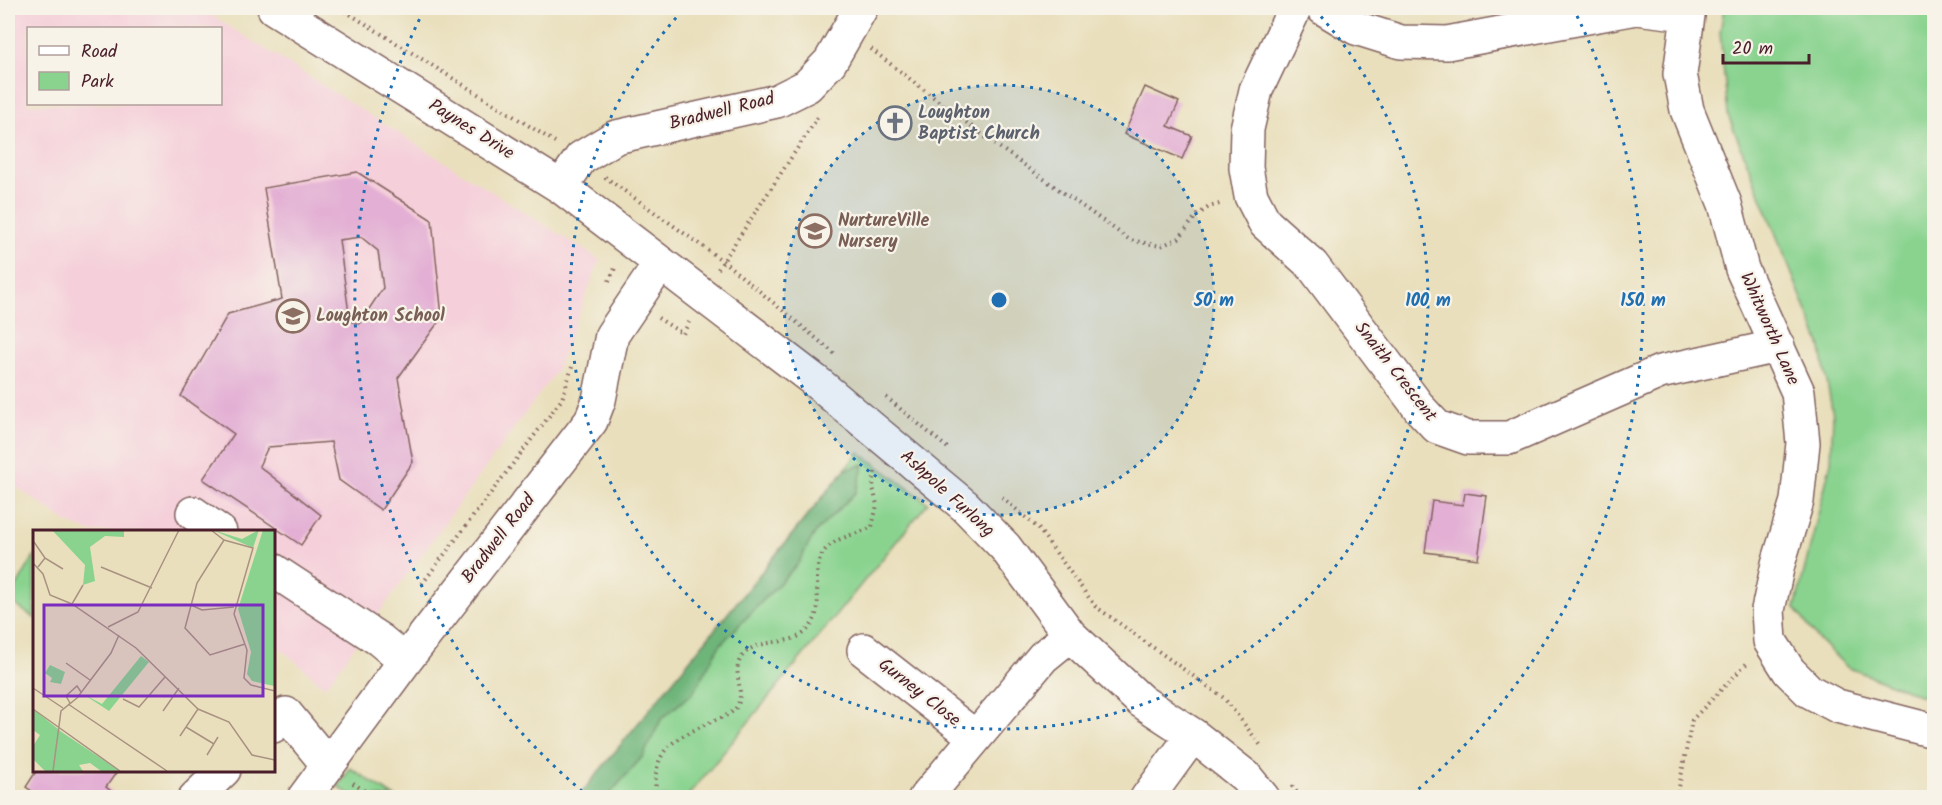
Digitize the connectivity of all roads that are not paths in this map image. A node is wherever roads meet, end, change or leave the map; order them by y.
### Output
1 (274, 8) edge
2 (861, 8) edge
3 (1295, 8) edge
4 (1323, 8) edge
5 (1687, 11) edge
6 (561, 188) junction
7 (660, 264) junction
8 (1778, 346) junction
9 (193, 513) dead end
10 (217, 530) edge
11 (274, 571) edge
12 (1070, 635) junction
13 (864, 650) dead end
14 (405, 660) junction
15 (274, 725) edge
16 (1935, 732) edge
17 (1193, 735) junction
18 (974, 736) junction
19 (328, 765) junction
20 (223, 772) edge
21 (195, 798) edge
22 (304, 798) edge
23 (925, 798) edge
24 (1147, 798) edge
25 (1263, 798) edge

1 - 6 street, Paynes Drive
2 - 6 street, Bradwell Road
3 - 8 street, Snaith Crescent
4 - 5 street
5 - 8 street, Whitworth Lane
6 - 7 street, Paynes Drive
7 - 12 street, Ashpole Furlong
7 - 14 street, Bradwell Road
8 - 16 street, Whitworth Lane
9 - 10 street
11 - 14 street
12 - 17 street, Ashpole Furlong
12 - 18 street, Gurney Close
13 - 18 street, Gurney Close
14 - 19 street, Bradwell Road
15 - 19 street
17 - 24 street
17 - 25 street, Ashpole Furlong
18 - 23 street, Gurney Close
19 - 22 street, Bradwell Road
20 - 21 street

